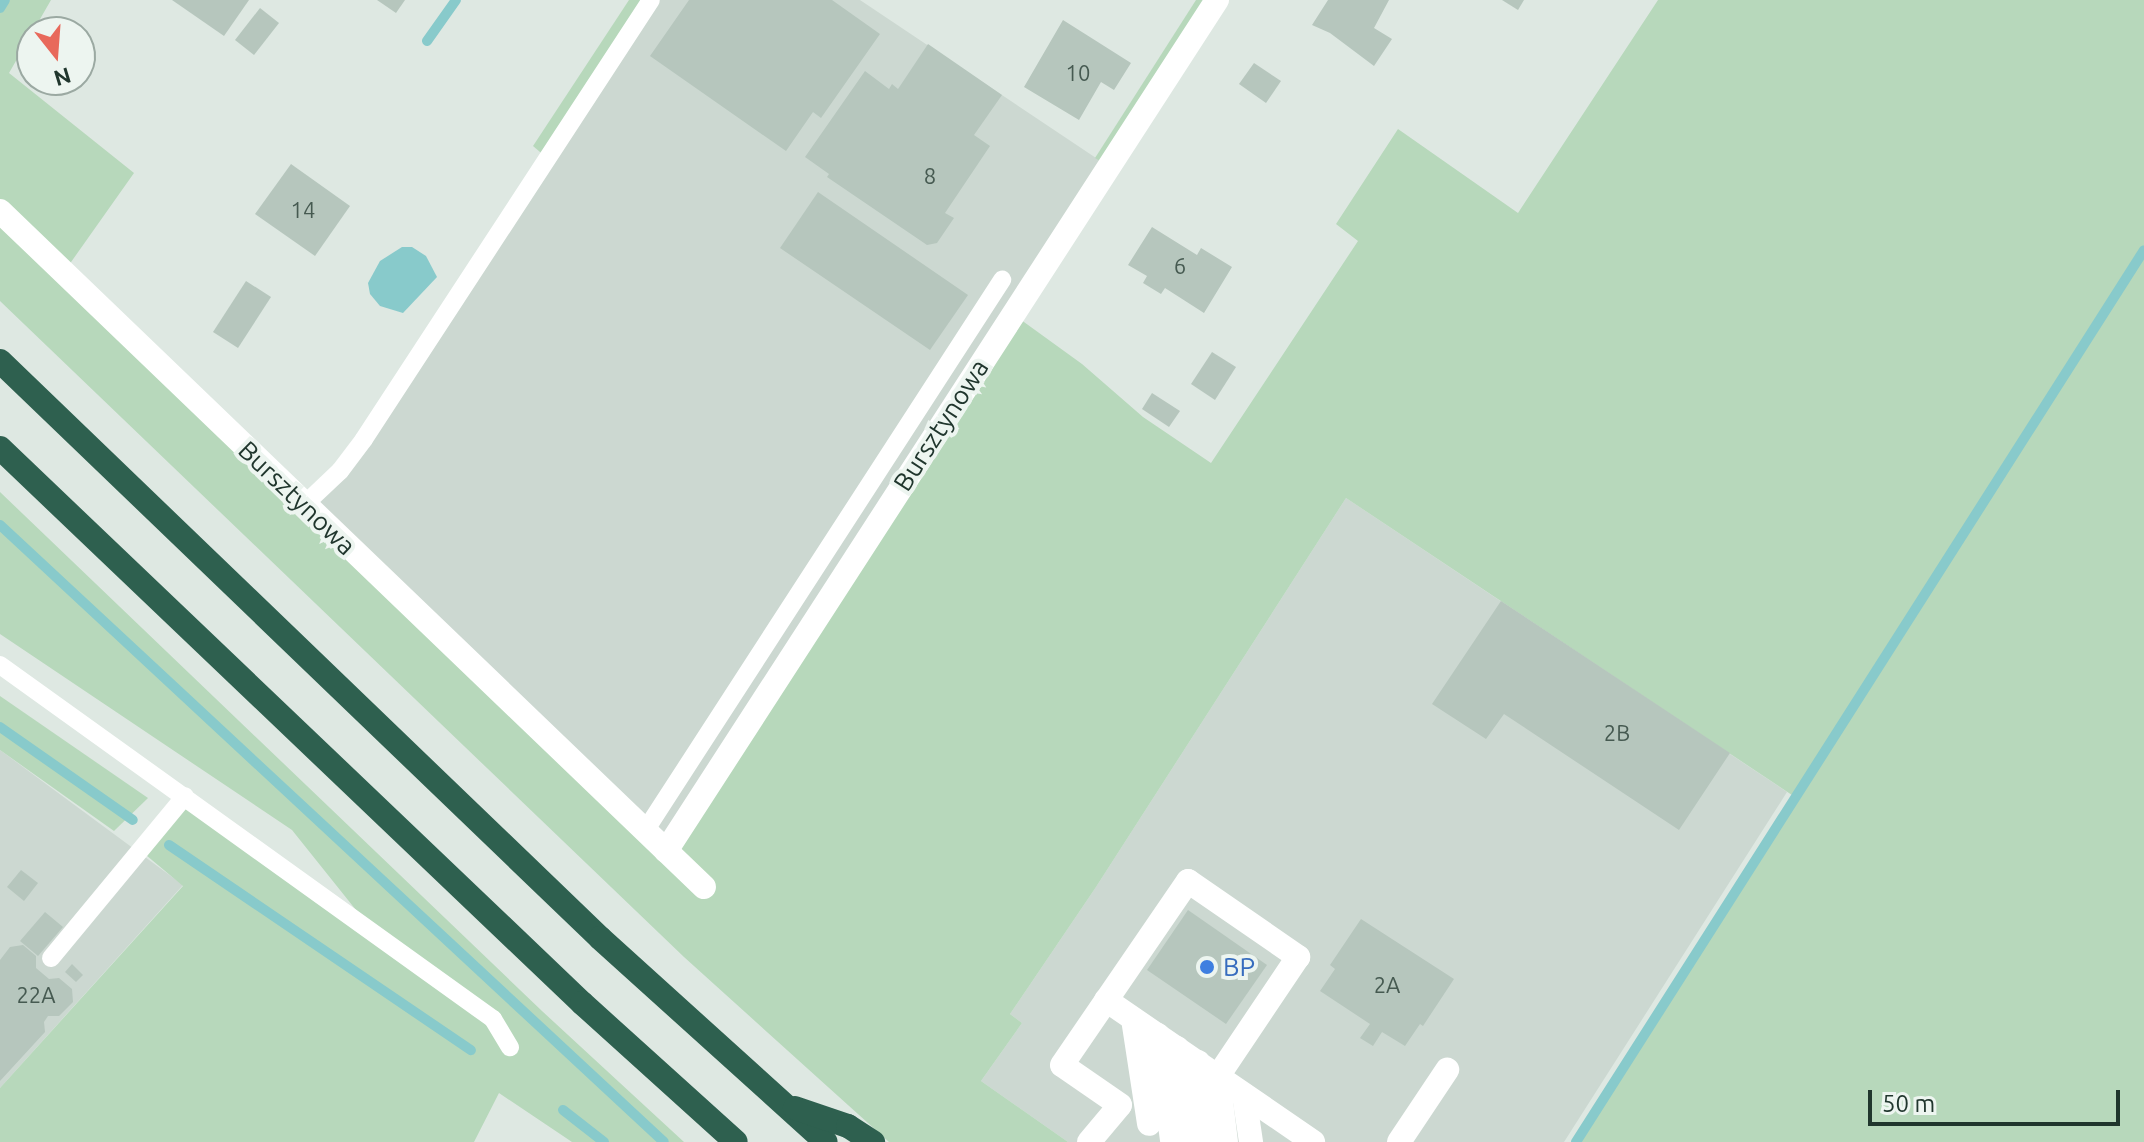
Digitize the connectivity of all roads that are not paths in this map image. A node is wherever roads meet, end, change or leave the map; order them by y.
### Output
1 (651, 0) edge
2 (1217, 0) edge
3 (0, 211) edge
4 (1002, 280) dead end
5 (0, 361) edge
6 (0, 448) edge
7 (304, 505) junction
8 (0, 665) edge
9 (185, 796) junction
10 (645, 831) junction
11 (666, 851) junction
12 (704, 887) dead end
13 (51, 958) dead end
14 (1106, 1000) junction
15 (1133, 1019) junction
16 (1167, 1042) junction
17 (510, 1047) dead end
18 (1198, 1062) junction
19 (1447, 1070) dead end
20 (1218, 1076) junction
21 (1244, 1095) junction
22 (777, 1102) junction
23 (1120, 1105) junction
24 (1149, 1124) junction
25 (1294, 1139) edge
26 (1180, 1141) edge
27 (736, 1142) edge
28 (826, 1142) edge
29 (873, 1142) edge
30 (1089, 1142) edge
31 (1210, 1142) edge
32 (1226, 1142) edge
33 (1251, 1142) edge
34 (1399, 1142) edge

1 - 7 lane
2 - 11 street, Bursztynowa
3 - 7 street, Bursztynowa
4 - 10 lane
5 - 22 highway
6 - 27 highway
7 - 10 street, Bursztynowa
8 - 9 lane
9 - 13 lane
9 - 17 lane
10 - 11 street, Bursztynowa
11 - 12 street, Bursztynowa
14 - 15 street
14 - 20 street
14 - 23 street
15 - 16 street
15 - 24 street
16 - 18 street
16 - 26 street
18 - 20 street
18 - 31 street
19 - 34 street
20 - 21 street
20 - 32 street
21 - 25 street
21 - 33 street
22 - 28 highway
22 - 29 highway
23 - 24 street
23 - 30 street
24 - 26 street

